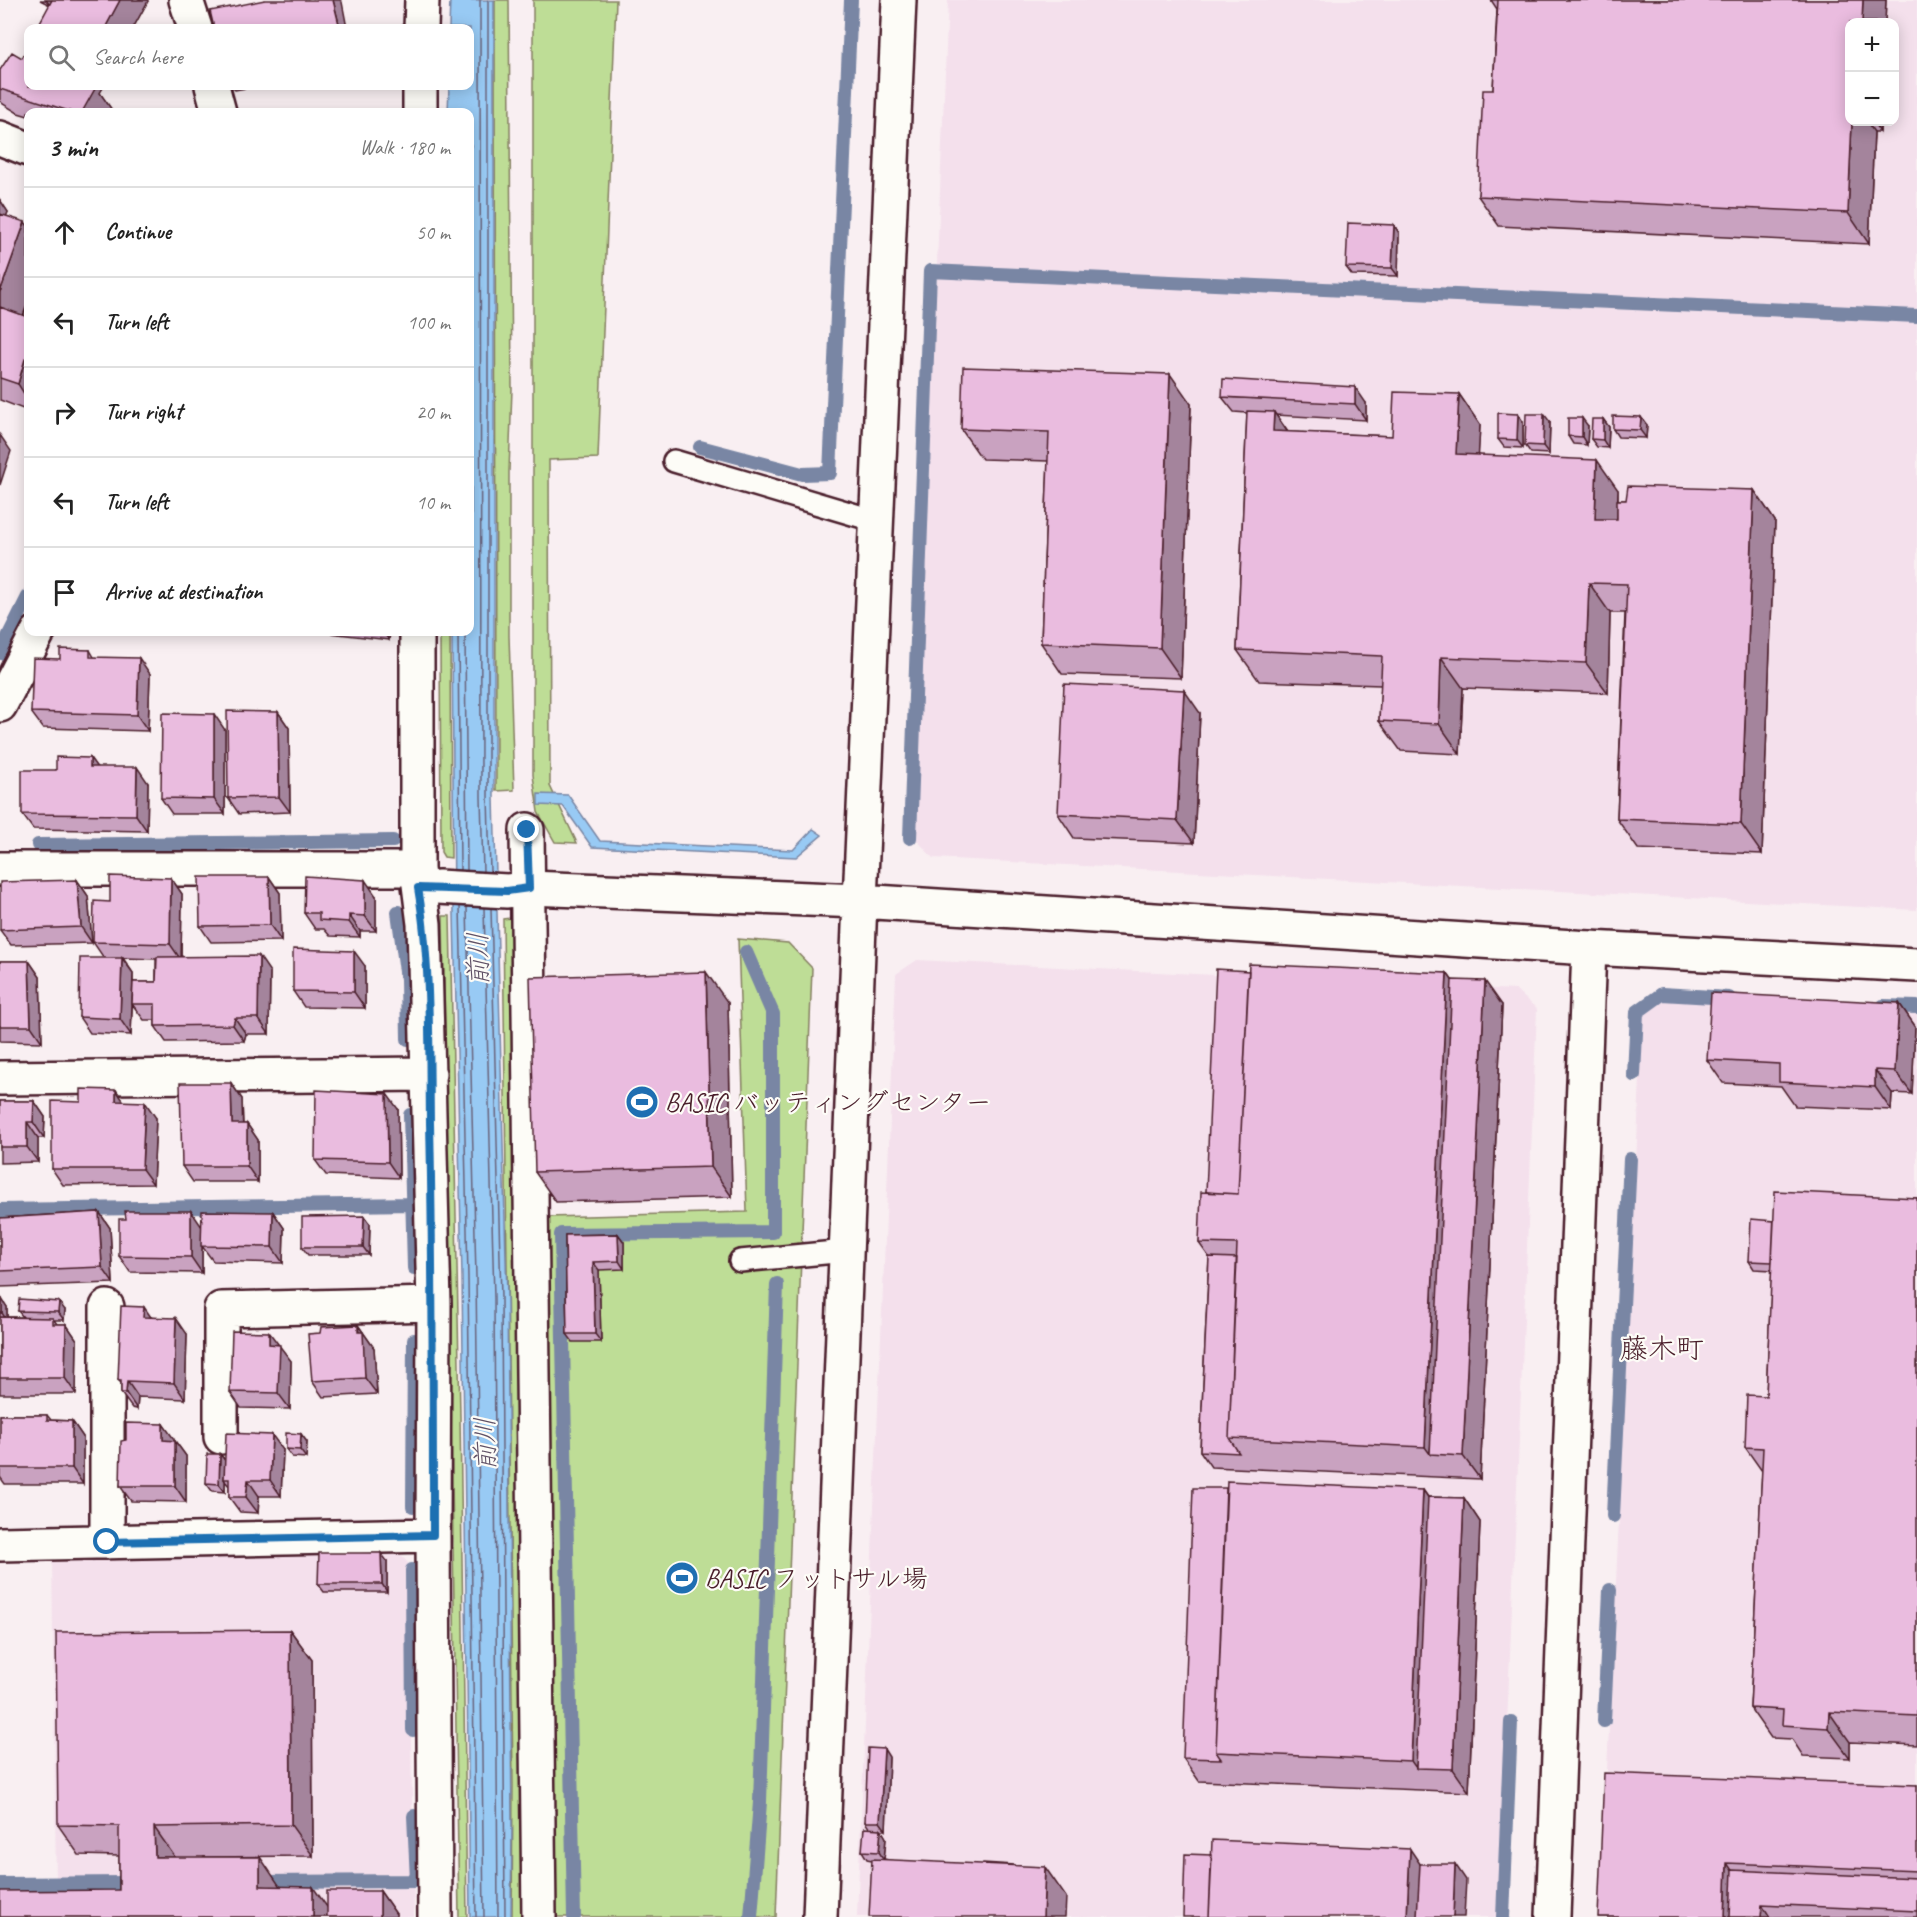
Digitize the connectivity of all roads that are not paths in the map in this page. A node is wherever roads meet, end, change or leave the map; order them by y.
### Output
1 (186, 0) edge
2 (422, 0) edge
3 (899, 0) edge
4 (194, 24) edge
5 (421, 24) edge
6 (213, 90) edge
7 (420, 90) edge
8 (218, 108) edge
9 (420, 108) edge
10 (0, 138) edge
11 (24, 147) edge
12 (674, 461) dead end
13 (876, 521) junction
14 (36, 636) edge
15 (417, 636) edge
16 (0, 705) edge
17 (527, 830) dead end
18 (0, 869) edge
19 (424, 881) junction
20 (518, 889) junction
21 (860, 902) junction
22 (1589, 948) junction
23 (1917, 965) edge
24 (429, 1074) junction
25 (0, 1078) edge
26 (846, 1251) junction
27 (740, 1261) dead end
28 (434, 1304) junction
29 (107, 1307) dead end
30 (221, 1437) dead end
31 (433, 1535) junction
32 (107, 1542) junction
33 (0, 1544) edge
34 (435, 1917) edge
35 (539, 1917) edge
36 (820, 1917) edge
37 (1553, 1917) edge

1 - 4 street
2 - 5 street
3 - 13 street
6 - 8 street
7 - 9 street
10 - 11 street
12 - 13 lane
13 - 21 street
14 - 16 street
15 - 19 street
17 - 20 street
18 - 19 street
19 - 20 street
19 - 24 street
20 - 21 street
20 - 35 street
21 - 22 street
21 - 26 street
22 - 23 street
22 - 37 street
24 - 25 street
24 - 28 street
26 - 27 lane
26 - 36 street
28 - 30 street
28 - 31 street
29 - 32 street
31 - 32 street
31 - 34 street
32 - 33 street

